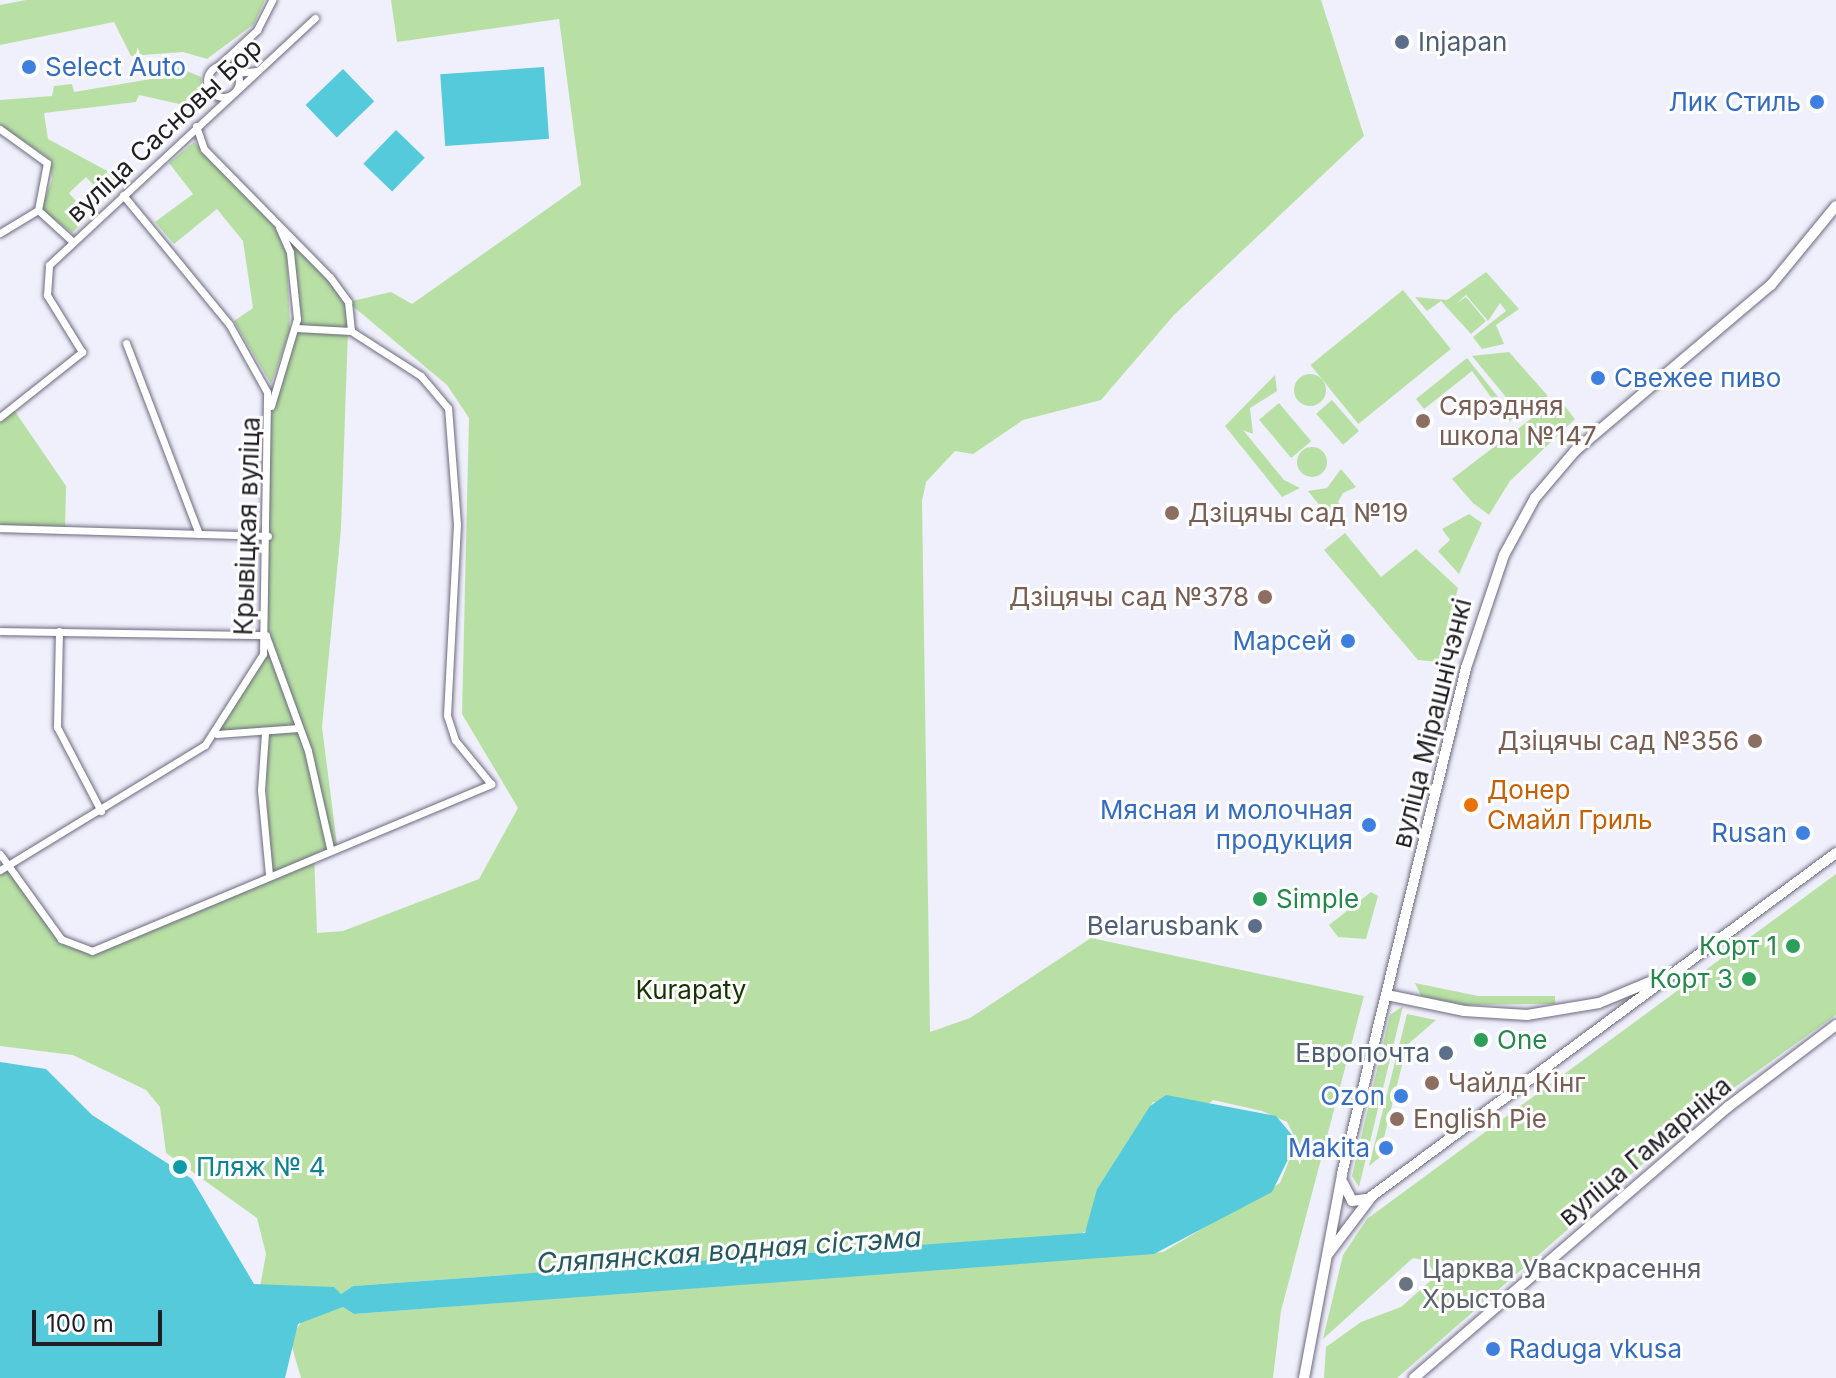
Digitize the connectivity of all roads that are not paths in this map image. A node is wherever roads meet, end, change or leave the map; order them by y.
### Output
1 (272, 0) edge
2 (315, 18) dead end
3 (250, 37) junction
4 (218, 65) junction
5 (260, 70) junction
6 (237, 73) junction
7 (209, 88) junction
8 (233, 93) junction
9 (207, 116) junction
10 (196, 126) junction
11 (0, 129) edge
12 (123, 195) junction
13 (1836, 206) edge
14 (38, 210) junction
15 (278, 224) junction
16 (0, 233) edge
17 (73, 242) junction
18 (296, 328) junction
19 (351, 331) junction
20 (126, 343) dead end
21 (271, 406) junction
22 (0, 417) edge
23 (0, 528) edge
24 (199, 534) junction
25 (268, 536) junction
26 (0, 631) edge
27 (59, 631) junction
28 (266, 635) junction
29 (299, 728) junction
30 (265, 733) junction
31 (217, 734) junction
32 (101, 811) junction
33 (330, 848) junction
34 (1836, 853) edge
35 (0, 854) edge
36 (11, 864) junction
37 (0, 870) edge
38 (269, 874) junction
39 (1684, 966) junction
40 (1387, 995) junction
41 (1836, 1025) edge
42 (1342, 1174) junction
43 (1372, 1196) junction
44 (1322, 1266) junction
45 (1304, 1378) edge
46 (1414, 1378) edge

1 - 3 street
2 - 5 street, вуліца Сасновы Бор
3 - 4 street
3 - 6 street
4 - 6 street
4 - 7 street
5 - 6 street
5 - 8 street, вуліца Сасновы Бор
6 - 8 street
7 - 8 street
7 - 9 street
8 - 9 street, вуліца Сасновы Бор
9 - 10 street, вуліца Сасновы Бор
10 - 12 street, вуліца Сасновы Бор
10 - 15 street
11 - 14 street
12 - 17 street, вуліца Сасновы Бор
12 - 21 street, Крывіцкая вуліца
13 - 40 main road, вуліца Мірашнічэнкі
14 - 16 street, вуліца Сасновы Бор
14 - 17 street, вуліца Сасновы Бор
15 - 18 street
15 - 19 street
17 - 22 street
18 - 19 street
18 - 21 street
19 - 33 street
20 - 24 street
21 - 25 street, Крывіцкая вуліца
23 - 24 street
24 - 25 street
25 - 28 street, Крывіцкая вуліца
26 - 27 street
27 - 28 street
27 - 32 street
28 - 29 street
28 - 31 street, Крывіцкая вуліца
29 - 30 street
29 - 33 street
30 - 31 street
30 - 38 street
31 - 32 street, Крывіцкая вуліца
32 - 36 street, Крывіцкая вуліца
33 - 38 street
34 - 39 main road
35 - 36 street
36 - 37 street, Крывіцкая вуліца
36 - 38 street
39 - 40 main road
39 - 43 main road
40 - 42 main road, вуліца Мірашнічэнкі
41 - 46 main road, вуліца Гамарніка
42 - 43 main road
42 - 44 main road, вуліца Мірашнічэнкі
43 - 44 main road
44 - 45 main road, вуліца Мірашнічэнкі

